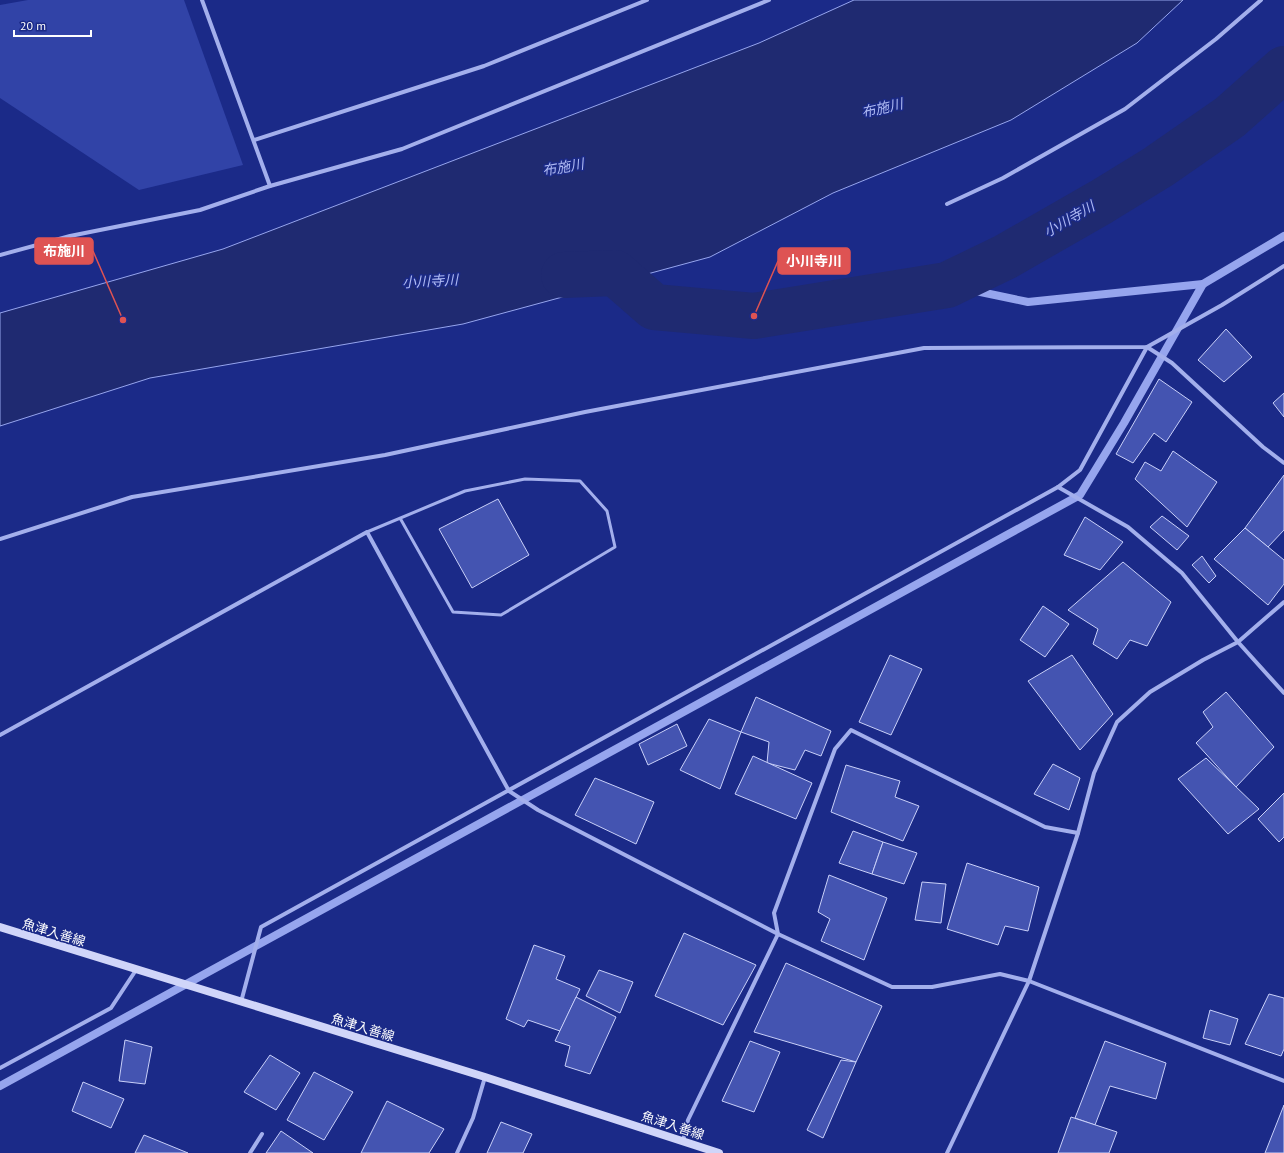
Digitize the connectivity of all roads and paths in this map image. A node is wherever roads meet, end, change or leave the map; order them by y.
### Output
1 (202, 0) edge
2 (646, 0) edge
3 (769, 0) edge
4 (1261, 0) edge
5 (254, 140) junction
6 (270, 186) junction
7 (947, 204) dead end
8 (0, 255) edge
9 (1284, 266) edge
10 (1147, 347) junction
11 (1284, 463) edge
12 (1058, 487) junction
13 (400, 518) junction
14 (367, 532) junction
15 (0, 540) edge
16 (1284, 602) edge
17 (1238, 642) junction
18 (1284, 693) edge
19 (0, 735) edge
20 (508, 791) junction
21 (1078, 833) junction
22 (0, 927) edge
23 (778, 934) junction
24 (136, 970) junction
25 (1029, 981) junction
26 (241, 1002) junction
27 (0, 1068) edge
28 (485, 1077) junction
29 (1284, 1081) edge
30 (262, 1134) dead end
31 (683, 1141) junction
32 (250, 1153) edge
33 (457, 1153) edge
34 (719, 1153) edge
35 (947, 1153) edge

1 - 5 street
2 - 5 street
3 - 6 street
4 - 7 street
5 - 6 street
6 - 8 street
9 - 10 street
10 - 11 street
10 - 12 street
10 - 15 street
12 - 17 street
12 - 20 street
13 - 13 lane
13 - 14 lane
14 - 19 street
14 - 20 street
16 - 17 street
17 - 18 street
17 - 21 street
20 - 23 street
20 - 26 street
21 - 23 street
21 - 25 street
22 - 24 main road, 魚津入善線
23 - 25 street
23 - 31 street
24 - 26 main road, 魚津入善線
24 - 27 street
25 - 29 street
25 - 35 street
26 - 28 main road, 魚津入善線
28 - 31 main road, 魚津入善線
28 - 33 street
30 - 32 street
31 - 34 main road, 魚津入善線

